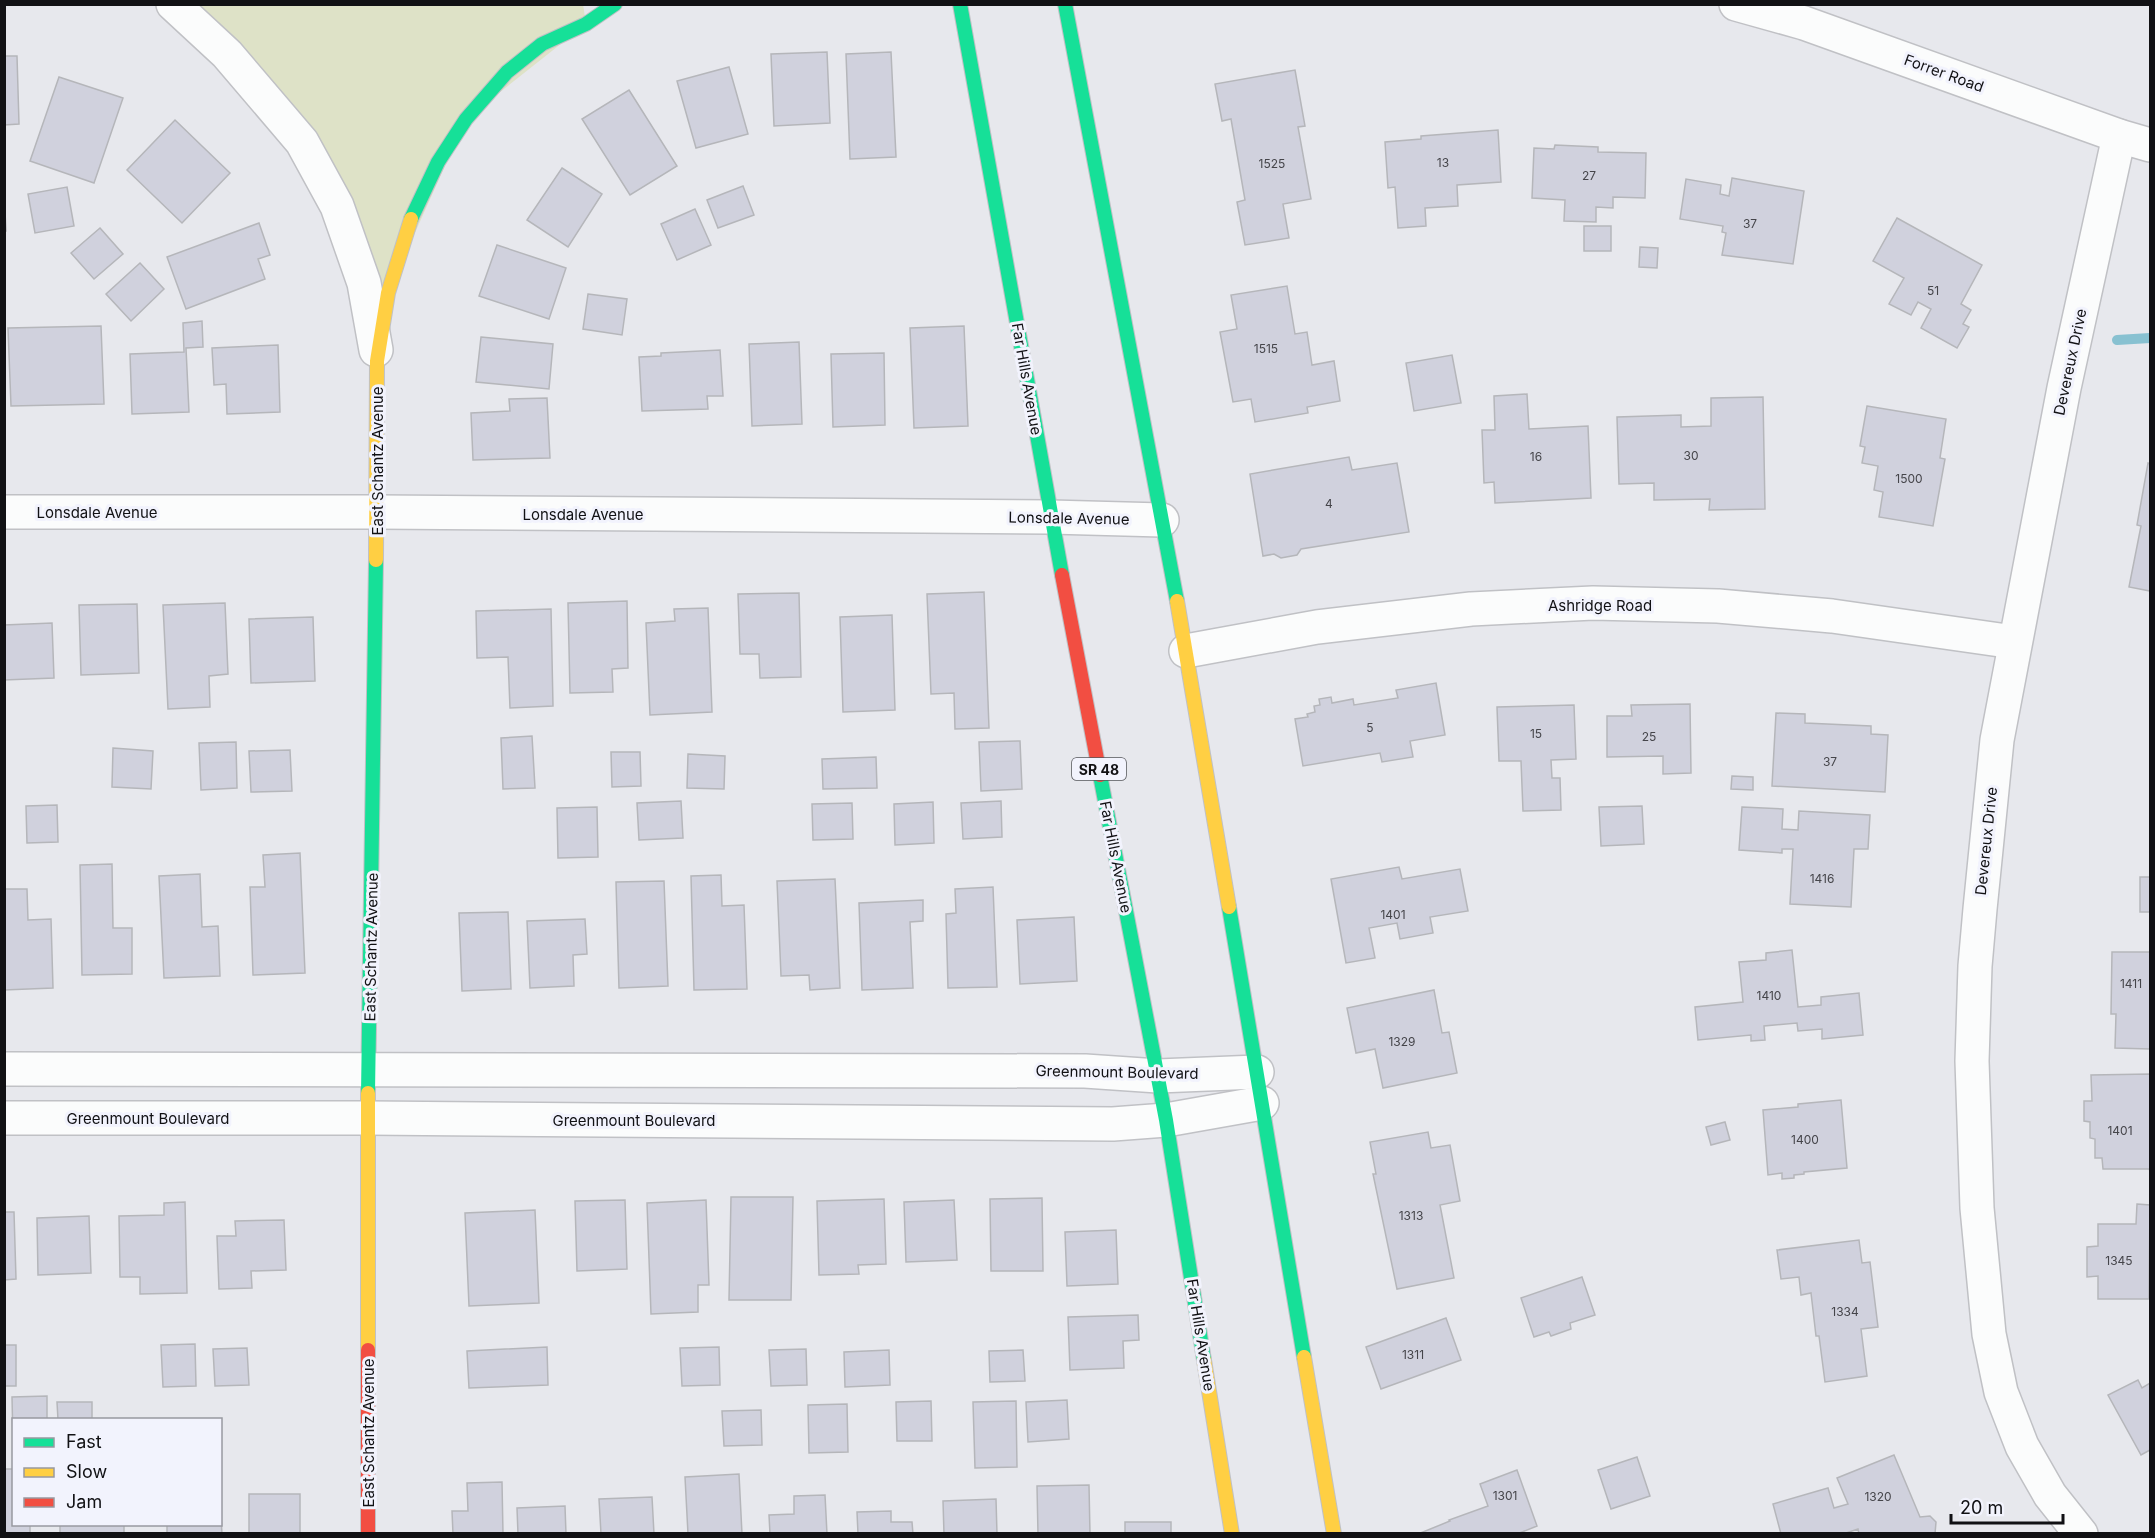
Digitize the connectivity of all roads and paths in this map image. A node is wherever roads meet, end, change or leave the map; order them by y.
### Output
1 (173, 4) edge
2 (615, 4) edge
3 (960, 4) edge
4 (1065, 4) edge
5 (1736, 4) edge
6 (2119, 136) junction
7 (2151, 145) edge
8 (377, 361) junction
9 (4, 512) edge
10 (377, 512) junction
11 (1051, 517) junction
12 (1162, 520) junction
13 (2014, 642) junction
14 (1186, 651) junction
15 (4, 1069) edge
16 (369, 1069) junction
17 (1158, 1076) junction
18 (1260, 1087) junction
19 (4, 1118) edge
20 (368, 1118) junction
21 (1166, 1120) junction
22 (368, 1533) edge
23 (1232, 1533) edge
24 (1334, 1533) edge
25 (2081, 1533) edge

1 - 8 street, East Schantz Avenue
2 - 8 main road, East Schantz Avenue
3 - 11 main road, Far Hills Avenue / SR 48
4 - 12 main road
5 - 6 street, Forrer Road
6 - 7 street, Forrer Road
6 - 13 street, Devereux Drive
8 - 10 main road, East Schantz Avenue
9 - 10 street, Lonsdale Avenue
10 - 11 street, Lonsdale Avenue
10 - 16 main road, East Schantz Avenue
11 - 12 street, Lonsdale Avenue
11 - 17 main road, Far Hills Avenue / SR 48
12 - 14 main road
13 - 14 street, Ashridge Road
13 - 25 street, Devereux Drive
14 - 18 main road
15 - 16 street, Greenmount Boulevard
16 - 17 street, Greenmount Boulevard
16 - 20 main road, East Schantz Avenue
17 - 18 street, Greenmount Boulevard
17 - 21 main road, Far Hills Avenue / SR 48
18 - 21 street, Greenmount Boulevard
18 - 24 main road
19 - 20 street, Greenmount Boulevard
20 - 21 street, Greenmount Boulevard
20 - 22 main road, East Schantz Avenue
21 - 23 main road, Far Hills Avenue / SR 48

